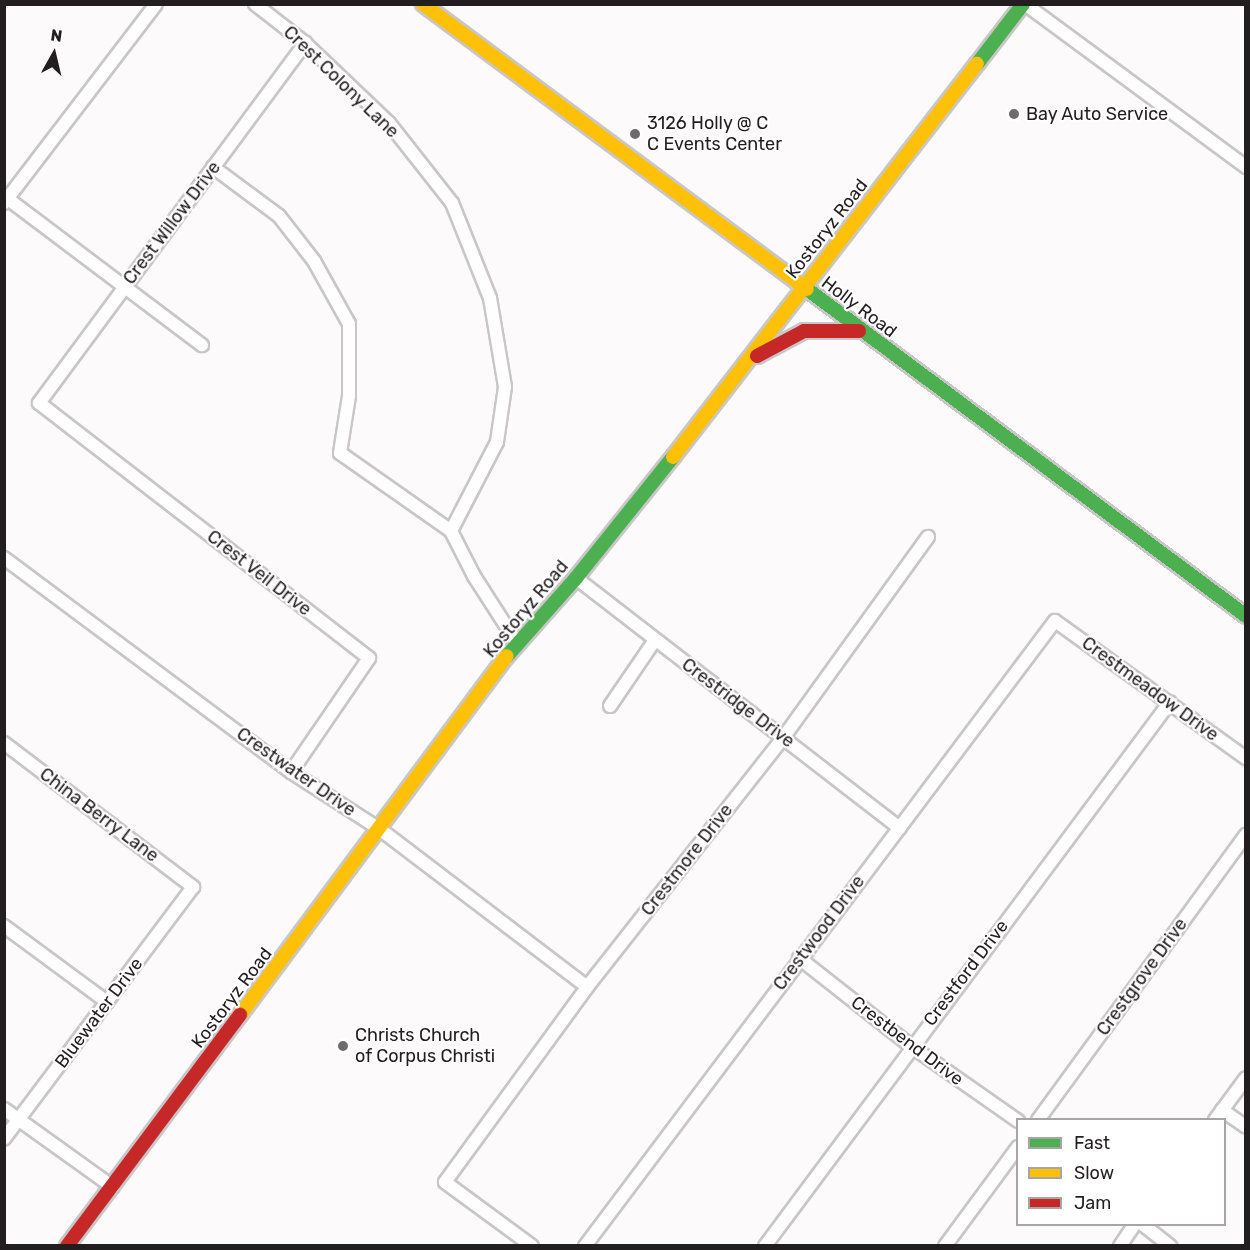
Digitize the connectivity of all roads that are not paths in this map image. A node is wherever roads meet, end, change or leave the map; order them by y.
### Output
1 (156, 4) edge
2 (255, 4) edge
3 (423, 4) edge
4 (1024, 4) edge
5 (305, 42) junction
6 (213, 167) junction
7 (1245, 167) edge
8 (6, 201) edge
9 (124, 286) junction
10 (804, 288) junction
11 (862, 332) junction
12 (202, 345) dead end
13 (748, 362) junction
14 (39, 403) joint
15 (451, 531) junction
16 (928, 537) dead end
17 (4, 558) edge
18 (576, 578) junction
19 (1245, 616) edge
20 (1055, 621) joint
21 (655, 640) junction
22 (517, 643) junction
23 (1170, 702) junction
24 (610, 706) dead end
25 (783, 738) junction
26 (4, 743) edge
27 (1245, 758) edge
28 (291, 772) junction
29 (900, 828) junction
30 (381, 830) junction
31 (1245, 835) edge
32 (193, 887) joint
33 (4, 926) edge
34 (799, 958) junction
35 (587, 987) junction
36 (108, 1002) junction
37 (911, 1046) junction
38 (1245, 1078) edge
39 (4, 1109) edge
40 (1218, 1115) edge
41 (1039, 1118) edge
42 (1226, 1119) edge
43 (19, 1120) junction
44 (1016, 1120) edge
45 (1245, 1127) edge
46 (4, 1139) edge
47 (1016, 1148) edge
48 (113, 1186) junction
49 (1134, 1226) edge
50 (1145, 1226) edge
51 (67, 1245) edge
52 (532, 1245) edge
53 (585, 1245) edge
54 (765, 1245) edge
55 (945, 1245) edge
56 (1120, 1245) edge
57 (1170, 1245) edge

1 - 8 street
2 - 5 street, Crest Colony Lane
3 - 10 main road, Holly Road
4 - 7 street
4 - 10 main road, Kostoryz Road
5 - 6 street, Crest Willow Drive
5 - 15 street, Crest Colony Lane
6 - 9 street, Crest Willow Drive
6 - 15 street
8 - 9 street
9 - 12 street
9 - 14 street, Crest Willow Drive
10 - 11 main road, Holly Road
10 - 13 main road, Kostoryz Road
11 - 13 main road
11 - 19 main road, Holly Road
13 - 18 main road, Kostoryz Road
14 - 28 street, Crest Veil Drive
15 - 22 street
16 - 25 street, Crestmore Drive
17 - 28 street, Crestwater Drive
18 - 21 street, Crestridge Drive
18 - 22 main road, Kostoryz Road
20 - 23 street, Crestmeadow Drive
20 - 29 street, Crestwood Drive
21 - 24 street
21 - 25 street, Crestridge Drive
22 - 30 main road, Kostoryz Road
23 - 27 street, Crestmeadow Drive
23 - 37 street, Crestford Drive
25 - 29 street, Crestridge Drive
25 - 35 street, Crestmore Drive
26 - 32 street, China Berry Lane
28 - 30 street, Crestwater Drive
29 - 34 street, Crestwood Drive
30 - 35 street, Crestwater Drive
30 - 48 main road, Kostoryz Road
31 - 41 street, Crestgrove Drive
32 - 36 street, Bluewater Drive
33 - 36 street
34 - 37 street, Crestbend Drive
34 - 53 street, Crestwood Drive
35 - 52 street, Crestmore Drive
36 - 43 street, Bluewater Drive
37 - 44 street, Crestbend Drive
37 - 54 street, Crestford Drive
38 - 40 street
39 - 43 street
42 - 45 street
43 - 46 street, Bluewater Drive
43 - 48 street
47 - 55 street
48 - 51 main road, Kostoryz Road
49 - 56 street
50 - 57 street

